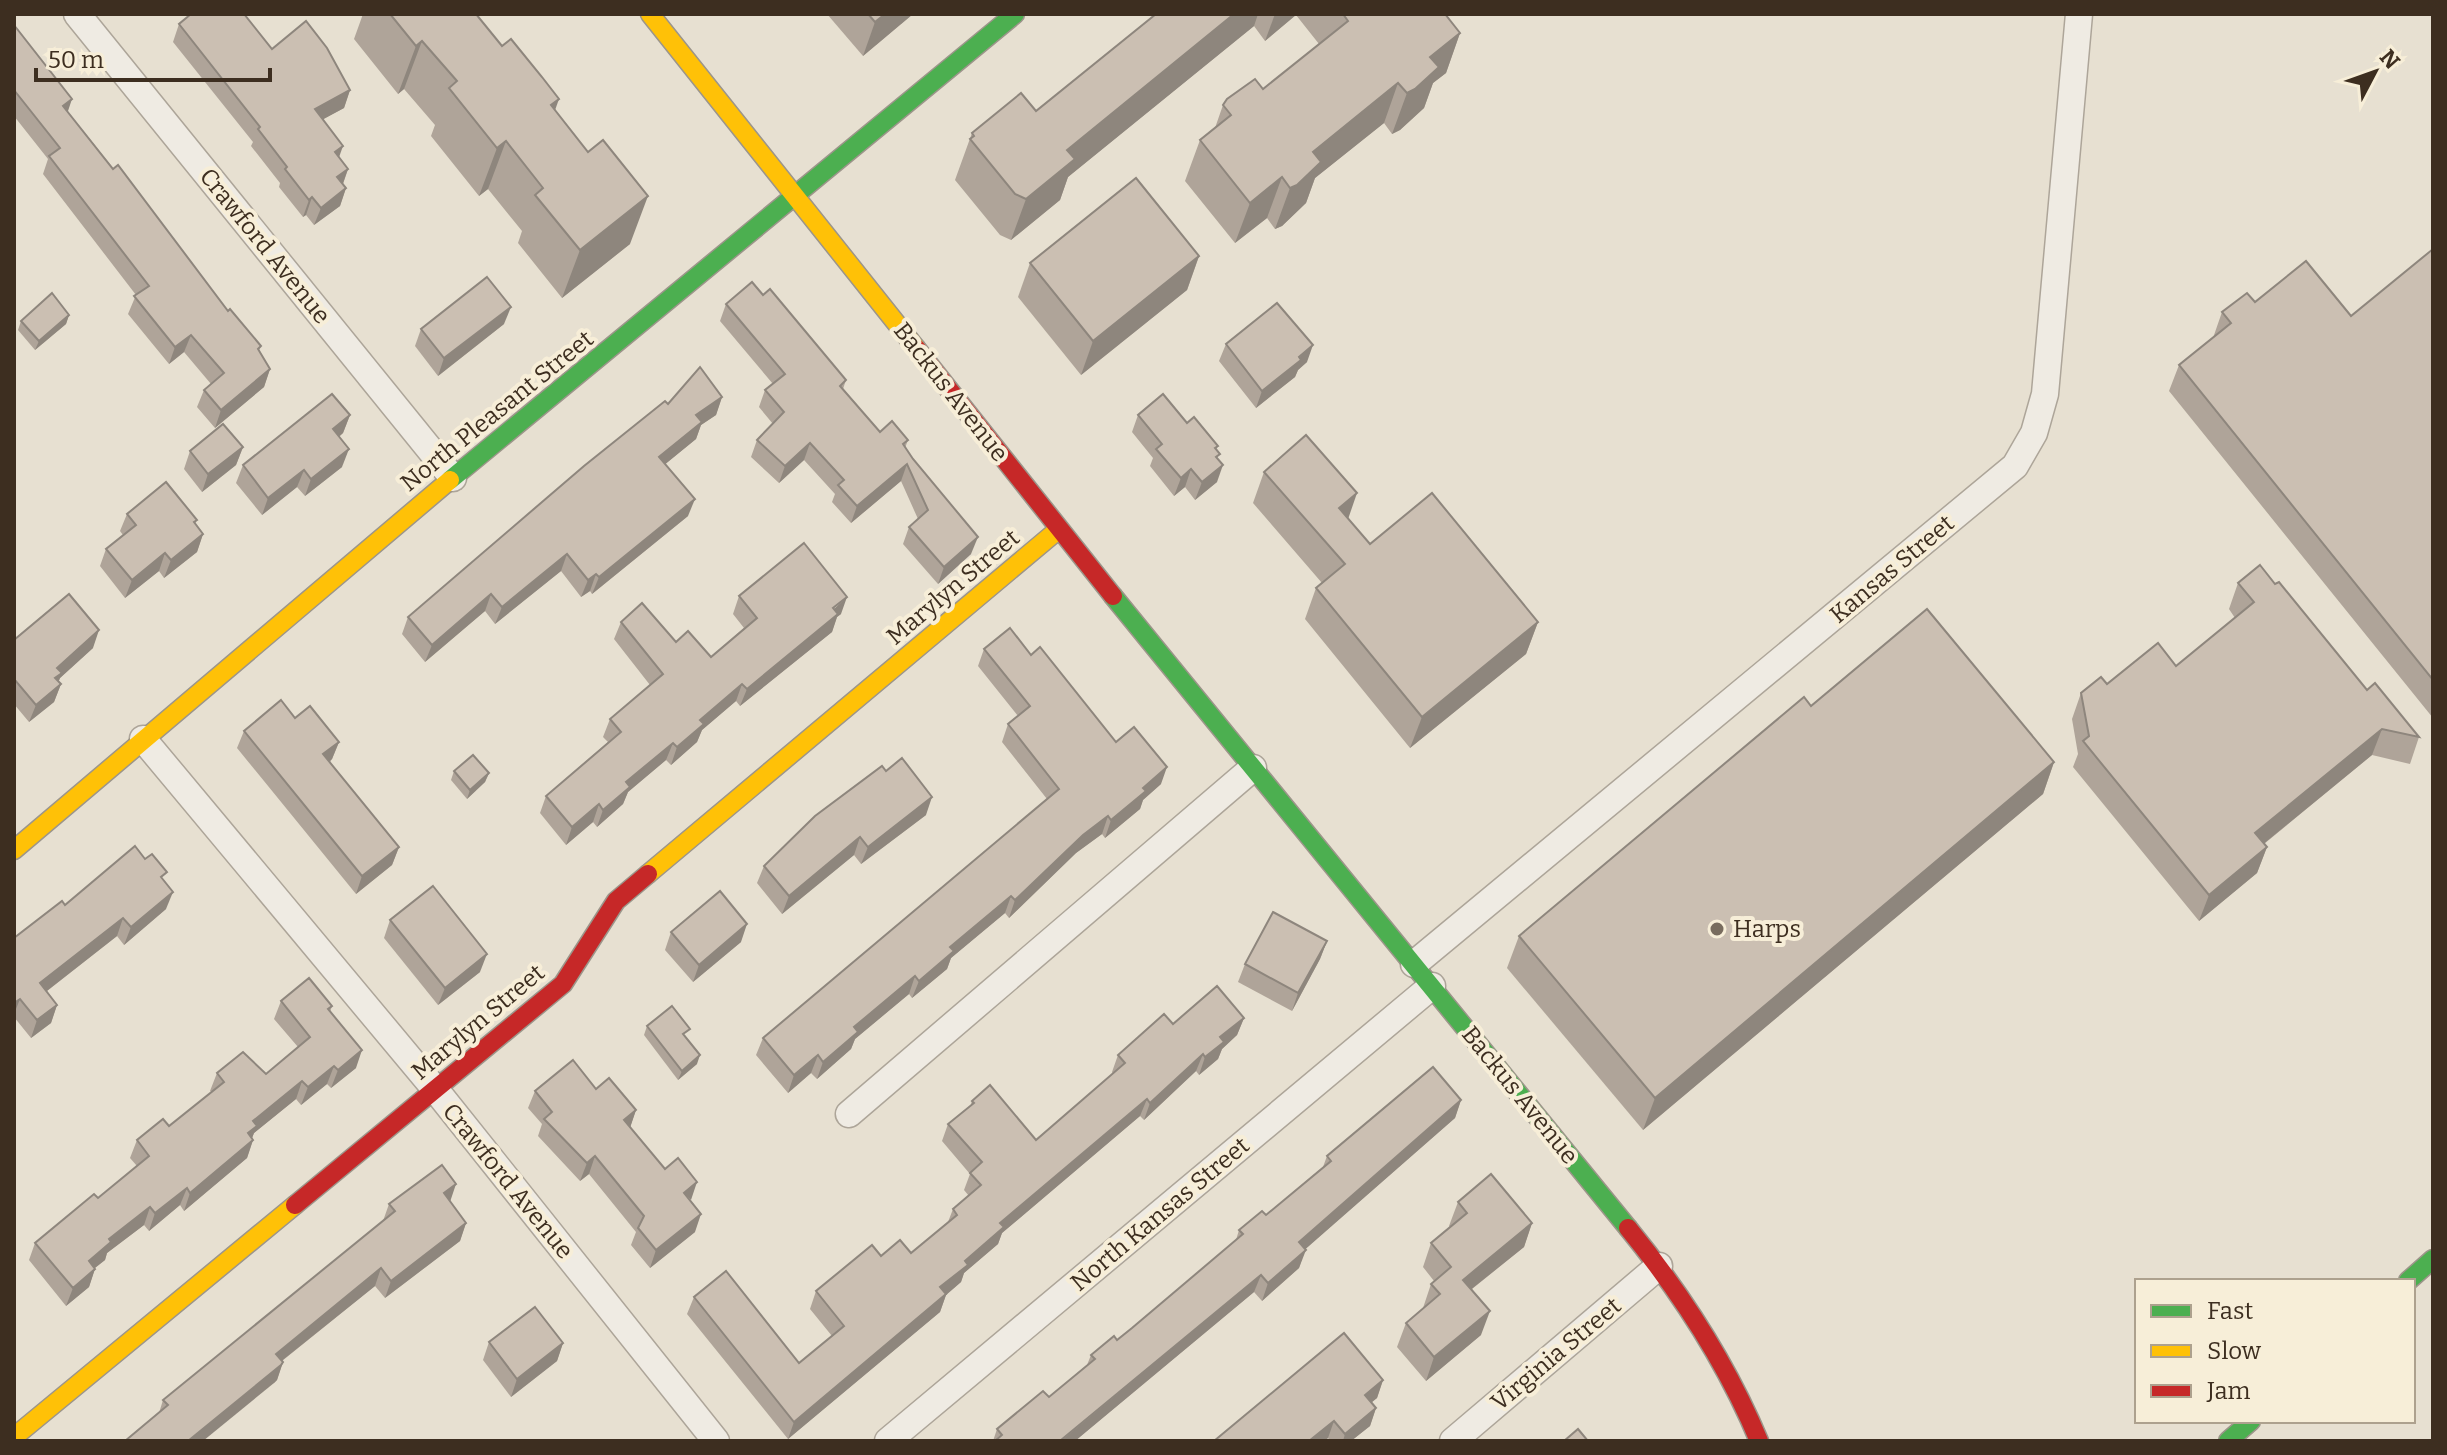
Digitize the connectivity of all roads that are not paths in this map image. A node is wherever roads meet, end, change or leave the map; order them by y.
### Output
1 (77, 14) edge
2 (650, 14) edge
3 (1015, 14) edge
4 (2079, 14) edge
5 (797, 197) junction
6 (453, 478) junction
7 (1059, 529) junction
8 (143, 739) junction
9 (1253, 768) junction
10 (14, 850) edge
11 (1414, 964) junction
12 (1432, 986) junction
13 (435, 1089) junction
14 (849, 1114) dead end
15 (2433, 1259) edge
16 (1659, 1266) junction
17 (2410, 1279) edge
18 (2249, 1423) edge
19 (14, 1437) edge
20 (716, 1441) edge
21 (888, 1441) edge
22 (1453, 1441) edge
23 (1759, 1441) edge
24 (2228, 1441) edge

1 - 6 street, Crawford Avenue
2 - 5 street, Backus Avenue
3 - 5 street, North Pleasant Street
4 - 11 street, Kansas Street
5 - 6 street, North Pleasant Street
5 - 7 street, Backus Avenue
6 - 8 street, North Pleasant Street
7 - 9 street, Backus Avenue
7 - 13 street, Marylyn Street
8 - 10 street, North Pleasant Street
8 - 13 street, Crawford Avenue
9 - 11 street, Backus Avenue
9 - 14 street
11 - 12 street, Backus Avenue
12 - 16 street, Backus Avenue
12 - 21 street, North Kansas Street
13 - 19 street, Marylyn Street
13 - 20 street, Crawford Avenue
15 - 17 street
16 - 22 street, Virginia Street
16 - 23 street, Backus Avenue
18 - 24 street

